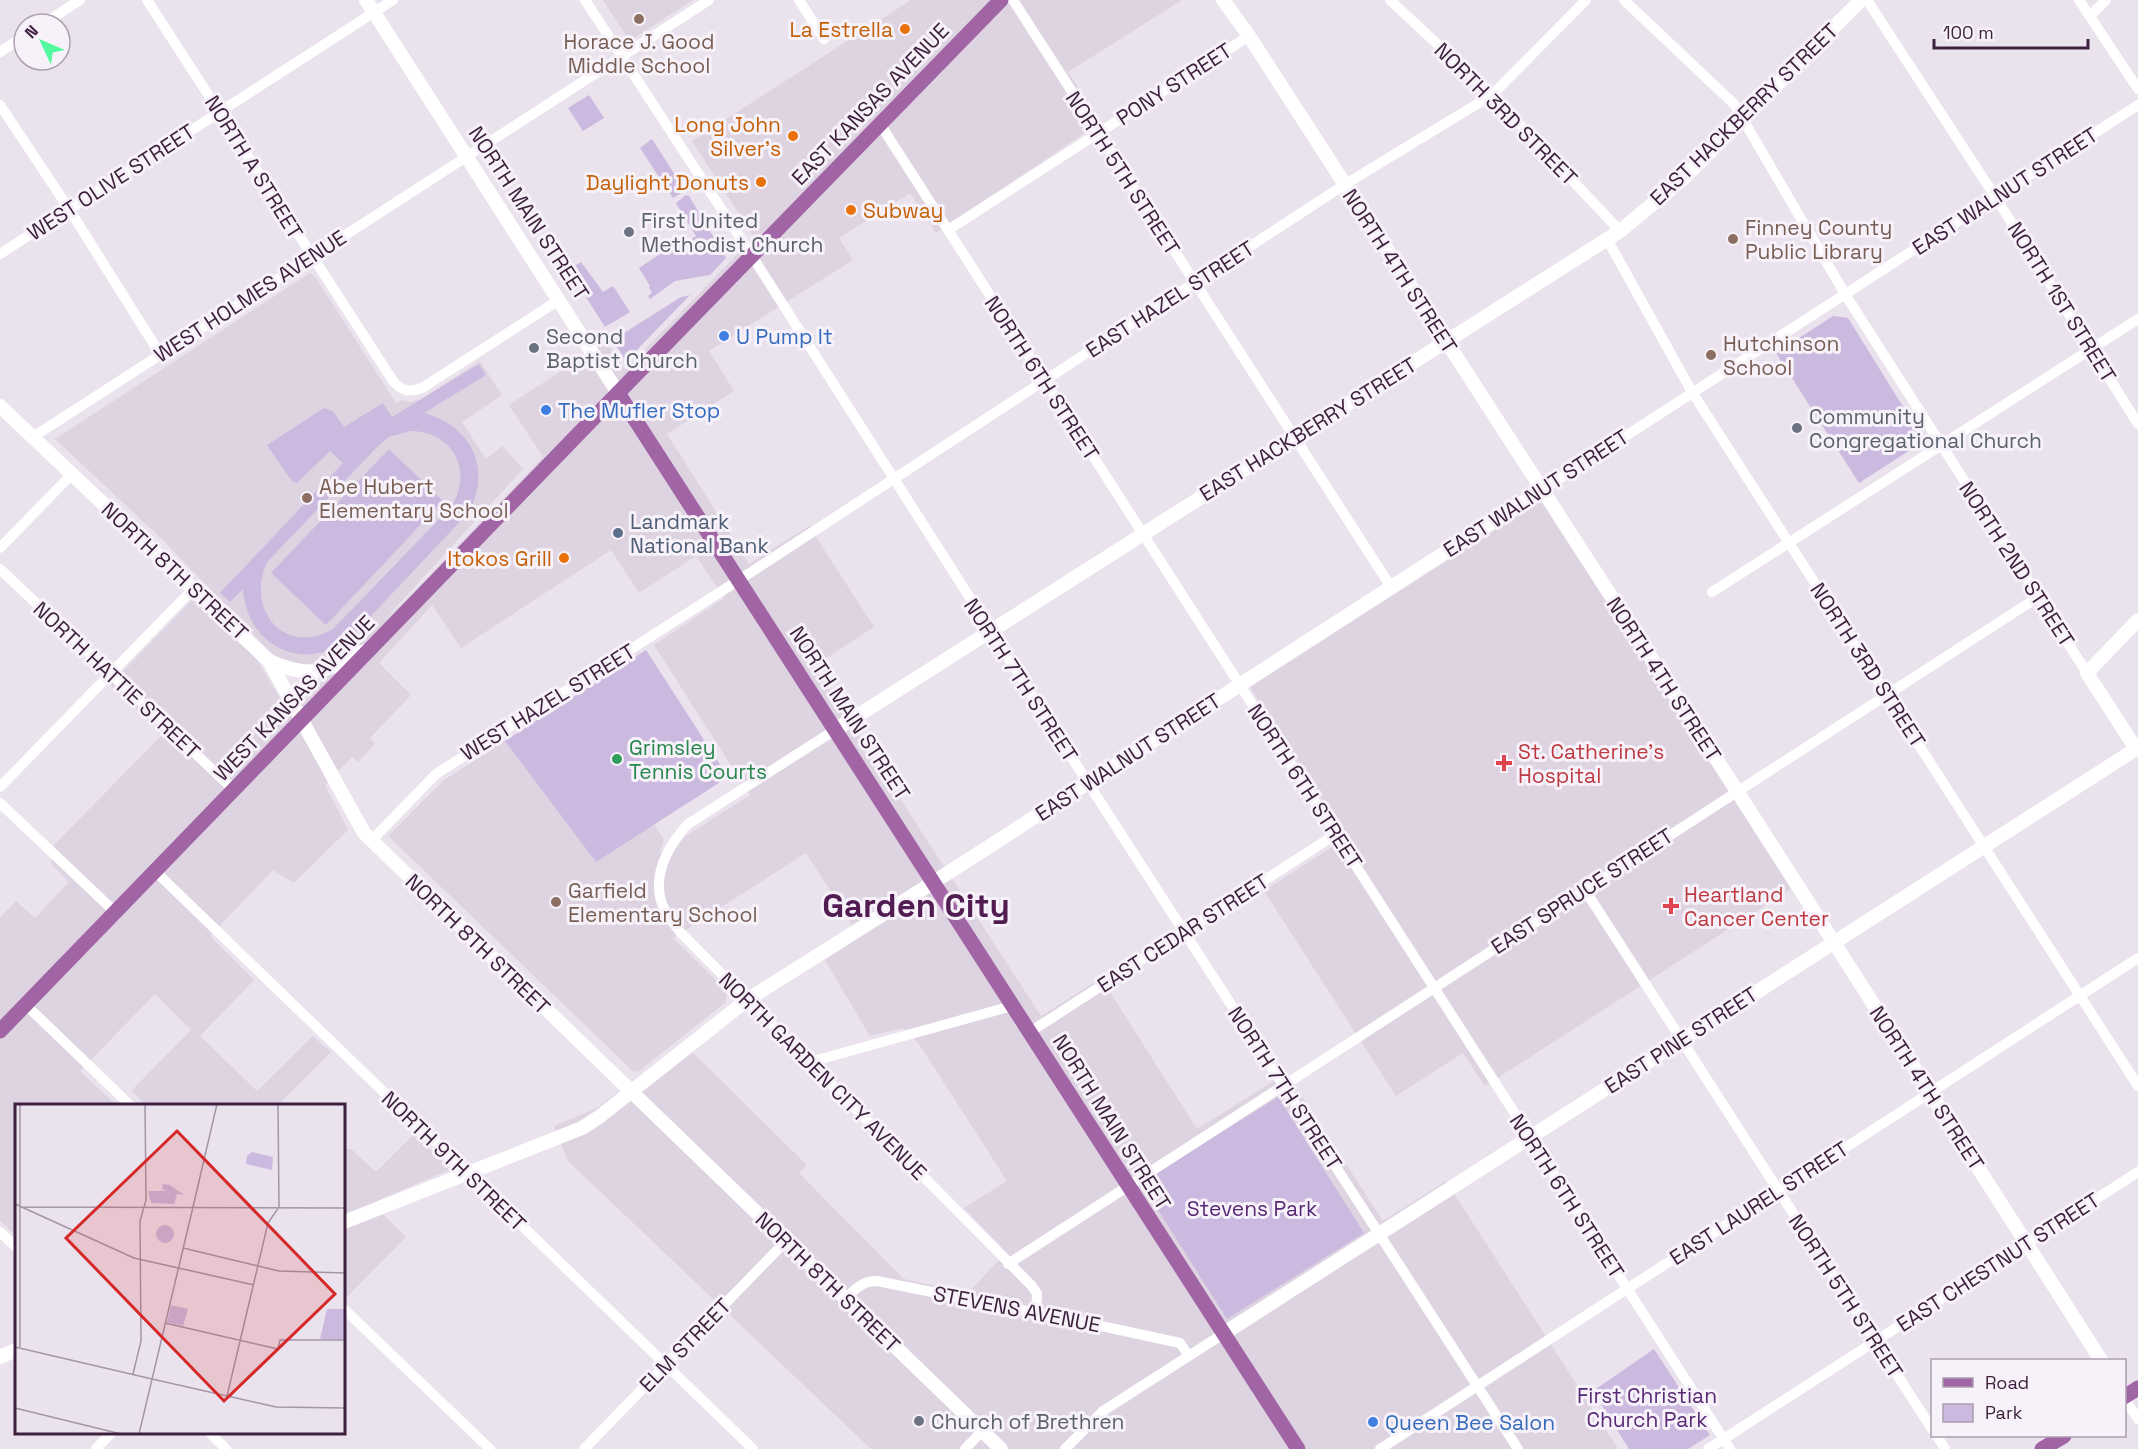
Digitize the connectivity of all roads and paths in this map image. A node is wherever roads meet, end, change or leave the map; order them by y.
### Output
1 (80, 0) edge
2 (147, 0) edge
3 (366, 0) edge
4 (393, 0) edge
5 (585, 0) edge
6 (709, 0) edge
7 (799, 0) edge
8 (1001, 0) edge
9 (1013, 0) edge
10 (1223, 0) edge
11 (1390, 0) edge
12 (1586, 0) edge
13 (1624, 0) edge
14 (1861, 0) edge
15 (1867, 0) edge
16 (2079, 0) edge
17 (2106, 0) edge
18 (62, 12) edge
19 (374, 12) junction
20 (2090, 16) junction
21 (1249, 36) junction
22 (824, 39) dead end
23 (621, 56) junction
24 (2138, 89) edge
25 (1492, 95) junction
26 (0, 105) edge
27 (2138, 105) edge
28 (220, 112) junction
29 (1743, 119) junction
30 (880, 124) junction
31 (1098, 133) junction
32 (467, 156) junction
33 (1344, 185) junction
34 (1996, 198) junction
35 (69, 209) junction
36 (948, 230) junction
37 (1620, 231) junction
38 (1607, 239) junction
39 (0, 254) edge
40 (752, 256) junction
41 (311, 257) junction
42 (1194, 283) junction
43 (1845, 294) junction
44 (559, 300) junction
45 (2138, 319) edge
46 (1446, 341) junction
47 (2091, 349) junction
48 (160, 354) junction
49 (1044, 381) junction
50 (1692, 392) junction
51 (618, 393) junction
52 (0, 406) edge
53 (2138, 424) edge
54 (33, 437) junction
55 (1294, 438) junction
56 (1941, 446) junction
57 (72, 474) junction
58 (893, 480) junction
59 (1542, 490) junction
60 (1142, 534) junction
61 (1789, 543) junction
62 (0, 548) edge
63 (0, 569) edge
64 (739, 580) junction
65 (1391, 587) junction
66 (193, 588) junction
67 (1712, 592) dead end
68 (2037, 597) junction
69 (2138, 621) edge
70 (990, 631) junction
71 (372, 647) junction
72 (269, 661) junction
73 (2087, 673) junction
74 (110, 674) junction
75 (1240, 684) junction
76 (1887, 695) junction
77 (302, 719) junction
78 (835, 730) junction
79 (2137, 749) edge
80 (1088, 783) junction
81 (0, 787) edge
82 (234, 790) junction
83 (1737, 791) junction
84 (0, 802) edge
85 (1336, 834) junction
86 (371, 841) junction
87 (1984, 846) junction
88 (155, 871) junction
89 (934, 882) junction
90 (1585, 890) junction
91 (115, 912) junction
92 (1184, 932) junction
93 (1833, 942) junction
94 (2138, 958) edge
95 (1434, 987) junction
96 (2080, 996) junction
97 (747, 1000) junction
98 (26, 1005) junction
99 (1012, 1006) junction
100 (0, 1031) edge
101 (1030, 1032) junction
102 (1681, 1040) junction
103 (810, 1062) junction
104 (1283, 1084) junction
105 (2138, 1086) edge
106 (633, 1093) junction
107 (1930, 1093) junction
108 (129, 1104) edge
109 (1530, 1137) junction
110 (2138, 1172) edge
111 (467, 1174) junction
112 (1127, 1185) junction
113 (1778, 1191) junction
114 (345, 1222) edge
115 (0, 1232) edge
116 (1380, 1234) junction
117 (786, 1241) junction
118 (2027, 1244) junction
119 (15, 1246) edge
120 (1008, 1264) junction
121 (1627, 1289) junction
122 (844, 1299) junction
123 (345, 1310) edge
124 (1036, 1313) junction
125 (1223, 1334) junction
126 (1875, 1341) junction
127 (15, 1350) edge
128 (1189, 1356) junction
129 (0, 1357) edge
130 (2100, 1359) edge
131 (666, 1365) junction
132 (1478, 1386) junction
133 (2126, 1400) edge
134 (2138, 1419) edge
135 (1931, 1427) edge
136 (982, 1431) junction
137 (110, 1434) edge
138 (211, 1434) edge
139 (2062, 1437) edge
140 (1724, 1438) junction
141 (96, 1449) edge
142 (226, 1449) edge
143 (489, 1449) edge
144 (584, 1449) edge
145 (753, 1449) edge
146 (965, 1449) edge
147 (1001, 1449) edge
148 (1065, 1449) edge
149 (1298, 1449) edge
150 (1380, 1449) edge
151 (1518, 1449) edge
152 (1708, 1449) edge
153 (1731, 1449) edge
154 (2042, 1449) edge

1 - 18 street
2 - 28 street, NORTH A STREET
3 - 19 street, NORTH MAIN STREET
4 - 19 street, WEST OLIVE STREET
5 - 23 street, NORTH 7TH STREET
6 - 23 street, WEST HOLMES AVENUE
7 - 22 street
8 - 30 main road, EAST KANSAS AVENUE
9 - 31 street, NORTH 5TH STREET
10 - 21 street, NORTH 4TH STREET
11 - 25 street, NORTH 3RD STREET
12 - 25 street, EAST HAZEL STREET
13 - 29 street, NORTH 2ND STREET
14 - 29 street, EAST HACKBERRY STREET
15 - 34 street, NORTH 1ST STREET
16 - 20 street
17 - 20 street
19 - 28 street, WEST OLIVE STREET
19 - 32 street, NORTH MAIN STREET
20 - 24 street
21 - 31 street, PONY STREET
21 - 33 street, NORTH 4TH STREET
23 - 32 street, WEST HOLMES AVENUE
23 - 40 street, NORTH 7TH STREET
25 - 33 street, EAST HAZEL STREET
25 - 37 street, NORTH 3RD STREET
26 - 35 street
27 - 34 street, EAST WALNUT STREET
28 - 35 street, WEST OLIVE STREET
28 - 41 street, NORTH A STREET
29 - 37 street, EAST HACKBERRY STREET
29 - 43 street, NORTH 2ND STREET
30 - 36 street, NORTH 6TH STREET
30 - 40 main road, EAST KANSAS AVENUE
31 - 36 street, PONY STREET
31 - 42 street, NORTH 5TH STREET
32 - 41 street, WEST HOLMES AVENUE
32 - 44 street, NORTH MAIN STREET
33 - 42 street, EAST HAZEL STREET
33 - 46 street, NORTH 4TH STREET
34 - 43 street, EAST WALNUT STREET
34 - 47 street, NORTH 1ST STREET
35 - 39 street, WEST OLIVE STREET
35 - 48 street
36 - 49 street, NORTH 6TH STREET
37 - 38 street, EAST HACKBERRY STREET
38 - 46 street, EAST HACKBERRY STREET
38 - 50 street, NORTH 3RD STREET
40 - 51 main road, EAST KANSAS AVENUE
40 - 58 street, NORTH 7TH STREET
41 - 44 street, NORTH A STREET
41 - 48 street, WEST HOLMES AVENUE
42 - 49 street, EAST HAZEL STREET
42 - 55 street, NORTH 5TH STREET
43 - 50 street, EAST WALNUT STREET
43 - 56 street, NORTH 2ND STREET
44 - 51 street, NORTH MAIN STREET
45 - 47 street
46 - 55 street, EAST HACKBERRY STREET
46 - 59 street, NORTH 4TH STREET
47 - 53 street, NORTH 1ST STREET
47 - 56 street
48 - 54 street, WEST HOLMES AVENUE
49 - 58 street, EAST HAZEL STREET
49 - 60 street, NORTH 6TH STREET
50 - 59 street, EAST WALNUT STREET
50 - 61 street, NORTH 3RD STREET
51 - 64 main road, NORTH MAIN STREET
51 - 71 main road, WEST KANSAS AVENUE
52 - 54 street, NORTH 8TH STREET
54 - 57 street, NORTH 8TH STREET
55 - 60 street, EAST HACKBERRY STREET
55 - 65 street, NORTH 5TH STREET
56 - 61 street
56 - 68 street, NORTH 2ND STREET
57 - 62 street
57 - 66 street, NORTH 8TH STREET
58 - 64 street, EAST HAZEL STREET
58 - 70 street, NORTH 7TH STREET
59 - 65 street, EAST WALNUT STREET
59 - 83 street, NORTH 4TH STREET
60 - 70 street, EAST HACKBERRY STREET
60 - 75 street, NORTH 6TH STREET
61 - 67 street
61 - 76 street, NORTH 3RD STREET
63 - 74 street, NORTH HATTIE STREET
64 - 78 main road, NORTH MAIN STREET
64 - 86 street, WEST HAZEL STREET
65 - 75 street, EAST WALNUT STREET
66 - 72 street, NORTH 8TH STREET
66 - 74 street
68 - 73 street, NORTH 2ND STREET
68 - 76 street, EAST SPRUCE STREET
69 - 73 street
70 - 78 street, EAST HACKBERRY STREET
70 - 80 street, NORTH 7TH STREET
71 - 72 street
71 - 77 main road, WEST KANSAS AVENUE
72 - 77 street, NORTH 8TH STREET
73 - 79 street, NORTH 2ND STREET
74 - 81 street
74 - 82 street, NORTH HATTIE STREET
75 - 80 street, EAST WALNUT STREET
75 - 85 street, NORTH 6TH STREET
76 - 83 street, EAST SPRUCE STREET
76 - 87 street, NORTH 3RD STREET
77 - 82 main road, WEST KANSAS AVENUE
77 - 86 street, NORTH 8TH STREET
78 - 89 main road, NORTH MAIN STREET
78 - 97 street, NORTH GARDEN CITY AVENUE
79 - 87 street, EAST PINE STREET
80 - 89 street, EAST WALNUT STREET
80 - 92 street, NORTH 7TH STREET
82 - 88 main road, WEST KANSAS AVENUE
83 - 90 street, EAST SPRUCE STREET
83 - 93 street, NORTH 4TH STREET
84 - 91 street
85 - 92 street, EAST CEDAR STREET
85 - 95 street, NORTH 6TH STREET
86 - 106 street, NORTH 8TH STREET
87 - 93 street, EAST PINE STREET
87 - 96 street, NORTH 3RD STREET
88 - 91 main road, WEST KANSAS AVENUE
88 - 111 street, NORTH 9TH STREET
89 - 97 street, EAST WALNUT STREET
89 - 99 main road, NORTH MAIN STREET
90 - 95 street, EAST SPRUCE STREET
90 - 102 street, NORTH 5TH STREET
91 - 98 main road, WEST KANSAS AVENUE
92 - 101 street, EAST CEDAR STREET
92 - 104 street, NORTH 7TH STREET
93 - 102 street, EAST PINE STREET
93 - 107 street, NORTH 4TH STREET
94 - 96 street, EAST LAUREL STREET
95 - 104 street, EAST SPRUCE STREET
95 - 109 street, NORTH 6TH STREET
96 - 105 street, NORTH 3RD STREET
96 - 107 street, EAST LAUREL STREET
97 - 103 street, NORTH GARDEN CITY AVENUE
97 - 106 street, EAST WALNUT STREET
98 - 100 main road, WEST KANSAS AVENUE
98 - 108 street
99 - 101 main road, NORTH MAIN STREET
99 - 103 street
101 - 112 main road, NORTH MAIN STREET
102 - 109 street, EAST PINE STREET
102 - 113 street, NORTH 5TH STREET
103 - 120 street, NORTH GARDEN CITY AVENUE
104 - 112 street, EAST SPRUCE STREET
104 - 116 street, NORTH 7TH STREET
106 - 111 street, EAST WALNUT STREET
106 - 117 street, NORTH 8TH STREET
107 - 113 street, EAST LAUREL STREET
107 - 118 street, NORTH 4TH STREET
109 - 116 street, EAST PINE STREET
109 - 121 street, NORTH 6TH STREET
110 - 118 street, EAST CHESTNUT STREET
111 - 114 street, EAST WALNUT STREET
111 - 131 street, NORTH 9TH STREET
112 - 120 street, EAST SPRUCE STREET
112 - 125 main road, NORTH MAIN STREET
113 - 121 street, EAST LAUREL STREET
113 - 126 street, NORTH 5TH STREET
115 - 119 street
116 - 125 street, EAST PINE STREET
116 - 132 street, NORTH 7TH STREET
117 - 122 street, NORTH 8TH STREET
117 - 131 street, ELM STREET
118 - 126 street, EAST CHESTNUT STREET
118 - 130 street, NORTH 4TH STREET
120 - 124 street, NORTH GARDEN CITY AVENUE
121 - 132 street, EAST LAUREL STREET
121 - 140 street, NORTH 6TH STREET
122 - 124 street, STEVENS AVENUE
122 - 136 street, NORTH 8TH STREET
123 - 143 street
124 - 128 street, STEVENS AVENUE
125 - 128 street
125 - 149 main road, NORTH MAIN STREET
126 - 135 street, NORTH 5TH STREET
126 - 140 street, EAST CHESTNUT STREET
127 - 129 street
128 - 148 street
131 - 144 street, ELM STREET
131 - 145 street, NORTH 9TH STREET
132 - 150 street, EAST LAUREL STREET
132 - 151 street, NORTH 7TH STREET
133 - 134 street
136 - 146 street
136 - 147 street, NORTH 8TH STREET
137 - 141 street
138 - 142 street
139 - 154 main road
140 - 152 street, EAST CHESTNUT STREET
140 - 153 street, NORTH 6TH STREET

